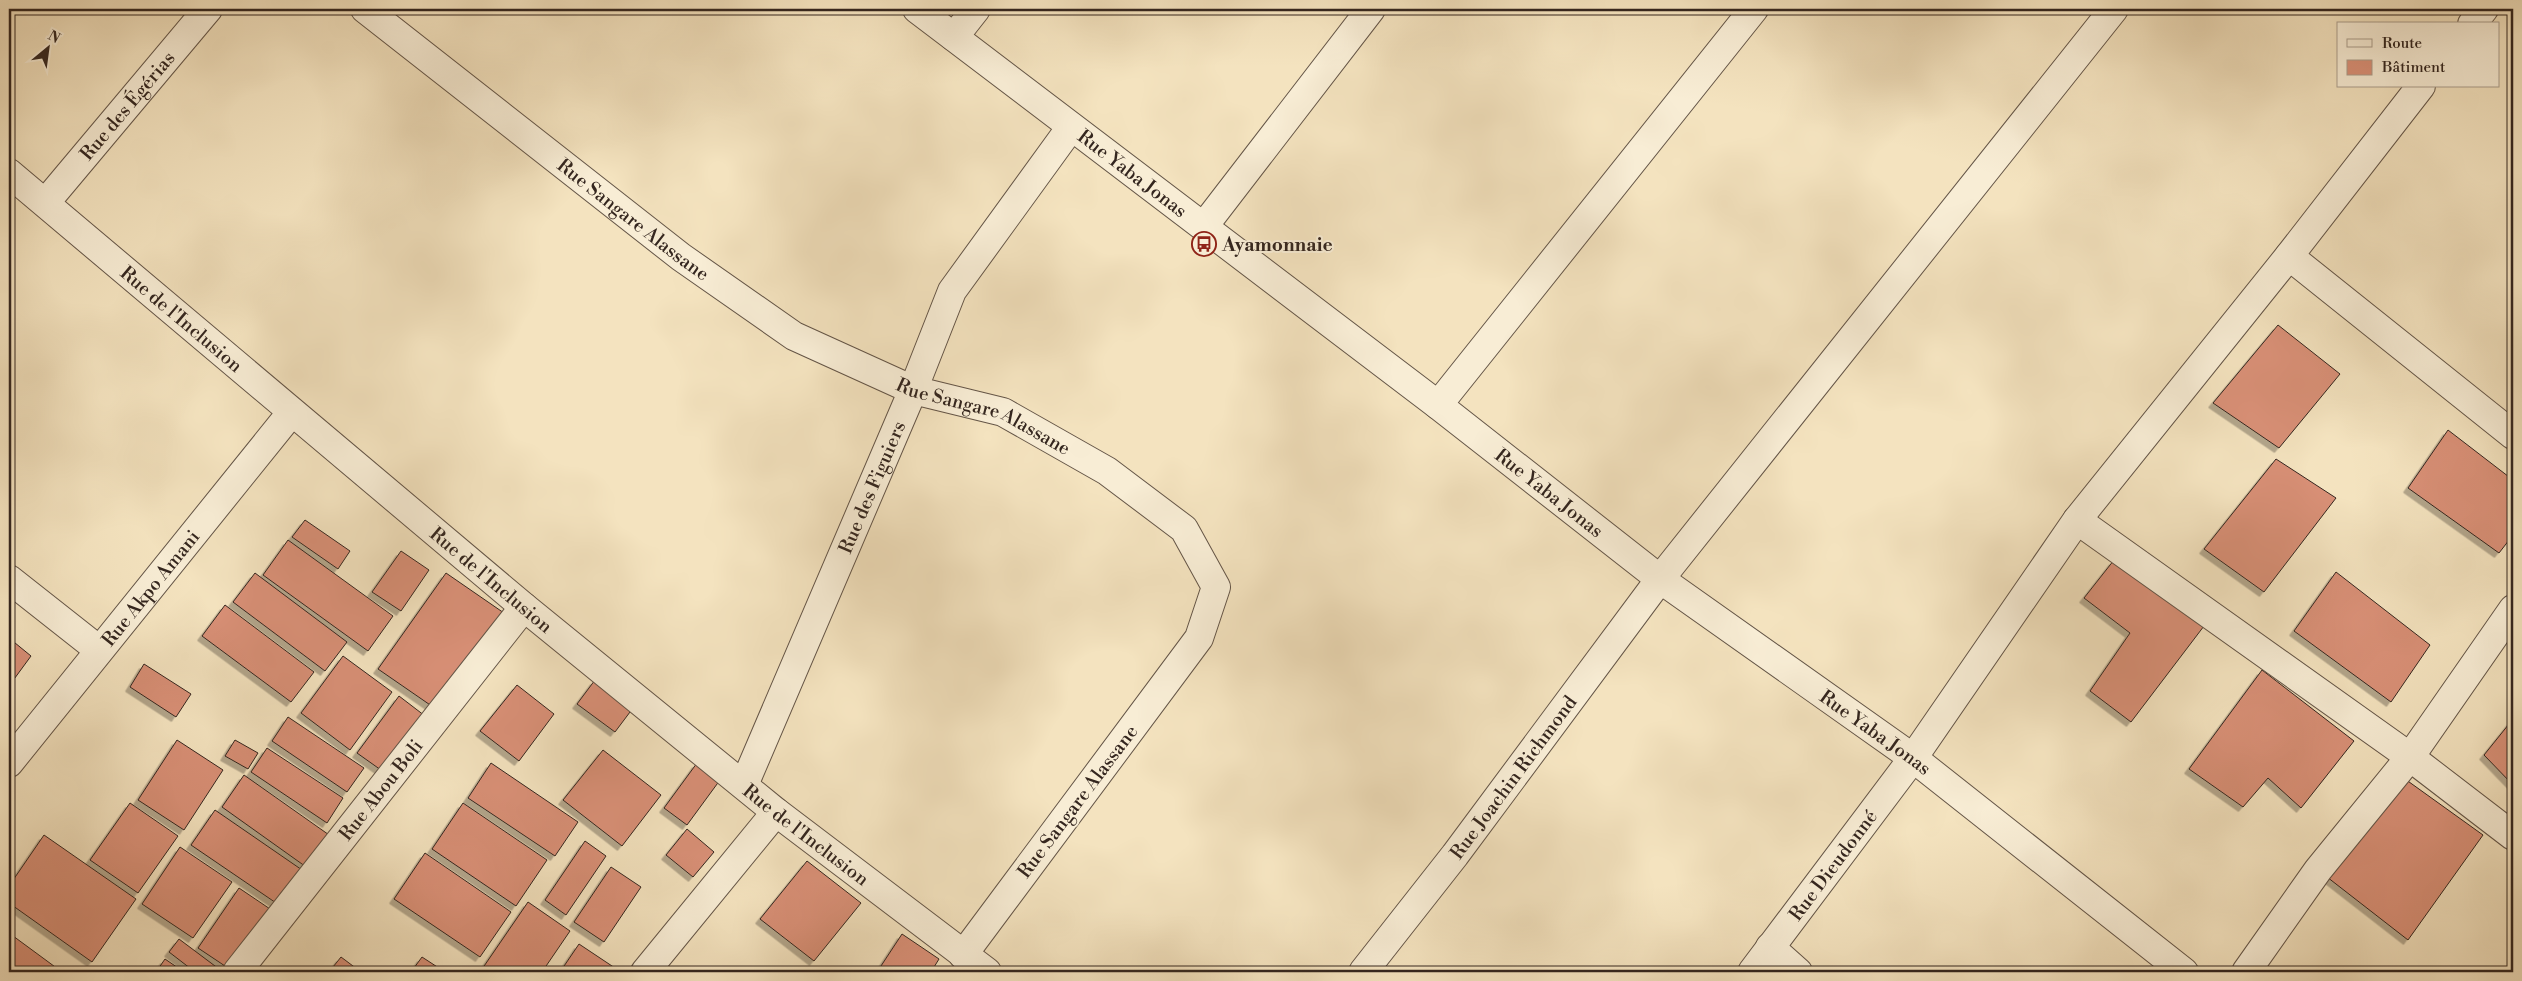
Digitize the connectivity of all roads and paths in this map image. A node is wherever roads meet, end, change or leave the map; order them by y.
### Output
1 (208, 9) edge
2 (365, 9) edge
3 (917, 9) edge
4 (976, 9) edge
5 (1371, 9) edge
6 (1754, 9) edge
7 (2114, 9) edge
8 (2484, 9) edge
9 (2474, 22) edge
10 (954, 37) junction
11 (2419, 88) edge
12 (1072, 127) junction
13 (9, 173) edge
14 (46, 202) junction
15 (1204, 226) junction
16 (2289, 256) junction
17 (914, 390) junction
18 (1438, 405) junction
19 (291, 413) junction
20 (2513, 435) edge
21 (2077, 520) junction
22 (9, 579) edge
23 (1660, 580) junction
24 (524, 607) junction
25 (2513, 609) edge
26 (99, 650) junction
27 (2410, 757) junction
28 (1913, 758) junction
29 (9, 763) edge
30 (744, 785) junction
31 (776, 812) junction
32 (2513, 836) edge
33 (1770, 947) junction
34 (963, 955) junction
35 (237, 972) edge
36 (645, 972) edge
37 (987, 972) edge
38 (1363, 972) edge
39 (1752, 972) edge
40 (1798, 972) edge
41 (2184, 972) edge
42 (2246, 972) edge

1 - 14 street, Rue des Égérias
2 - 17 street, Rue Sangare Alassane
3 - 10 street, Rue Yaba Jonas
4 - 10 street
5 - 15 street
6 - 18 street
7 - 23 street, Rue Joachin Richmond
8 - 9 street
10 - 12 street, Rue Yaba Jonas
11 - 16 street, Rue Dieudonné
12 - 15 street, Rue Yaba Jonas
12 - 17 street, Rue des Figuiers
13 - 14 street, Rue de l'Inclusion
14 - 19 street, Rue de l'Inclusion
15 - 18 street, Rue Yaba Jonas
16 - 20 street
16 - 21 street, Rue Dieudonné
17 - 30 street, Rue des Figuiers
17 - 34 street, Rue Sangare Alassane
18 - 23 street, Rue Yaba Jonas
19 - 24 street, Rue de l'Inclusion
19 - 26 street, Rue Akpo Amani
21 - 27 street
21 - 28 street, Rue Dieudonné
22 - 26 street
23 - 28 street, Rue Yaba Jonas
23 - 38 street, Rue Joachin Richmond
24 - 30 street, Rue de l'Inclusion
24 - 35 street, Rue Abou Boli
25 - 27 street
26 - 29 street, Rue Akpo Amani
27 - 32 street
27 - 42 street
28 - 33 street, Rue Dieudonné
28 - 41 street, Rue Yaba Jonas
30 - 31 street, Rue de l'Inclusion
31 - 34 street, Rue de l'Inclusion
31 - 36 street
33 - 39 street, Rue Dieudonné
33 - 40 street
34 - 37 street, Rue de l'Inclusion

